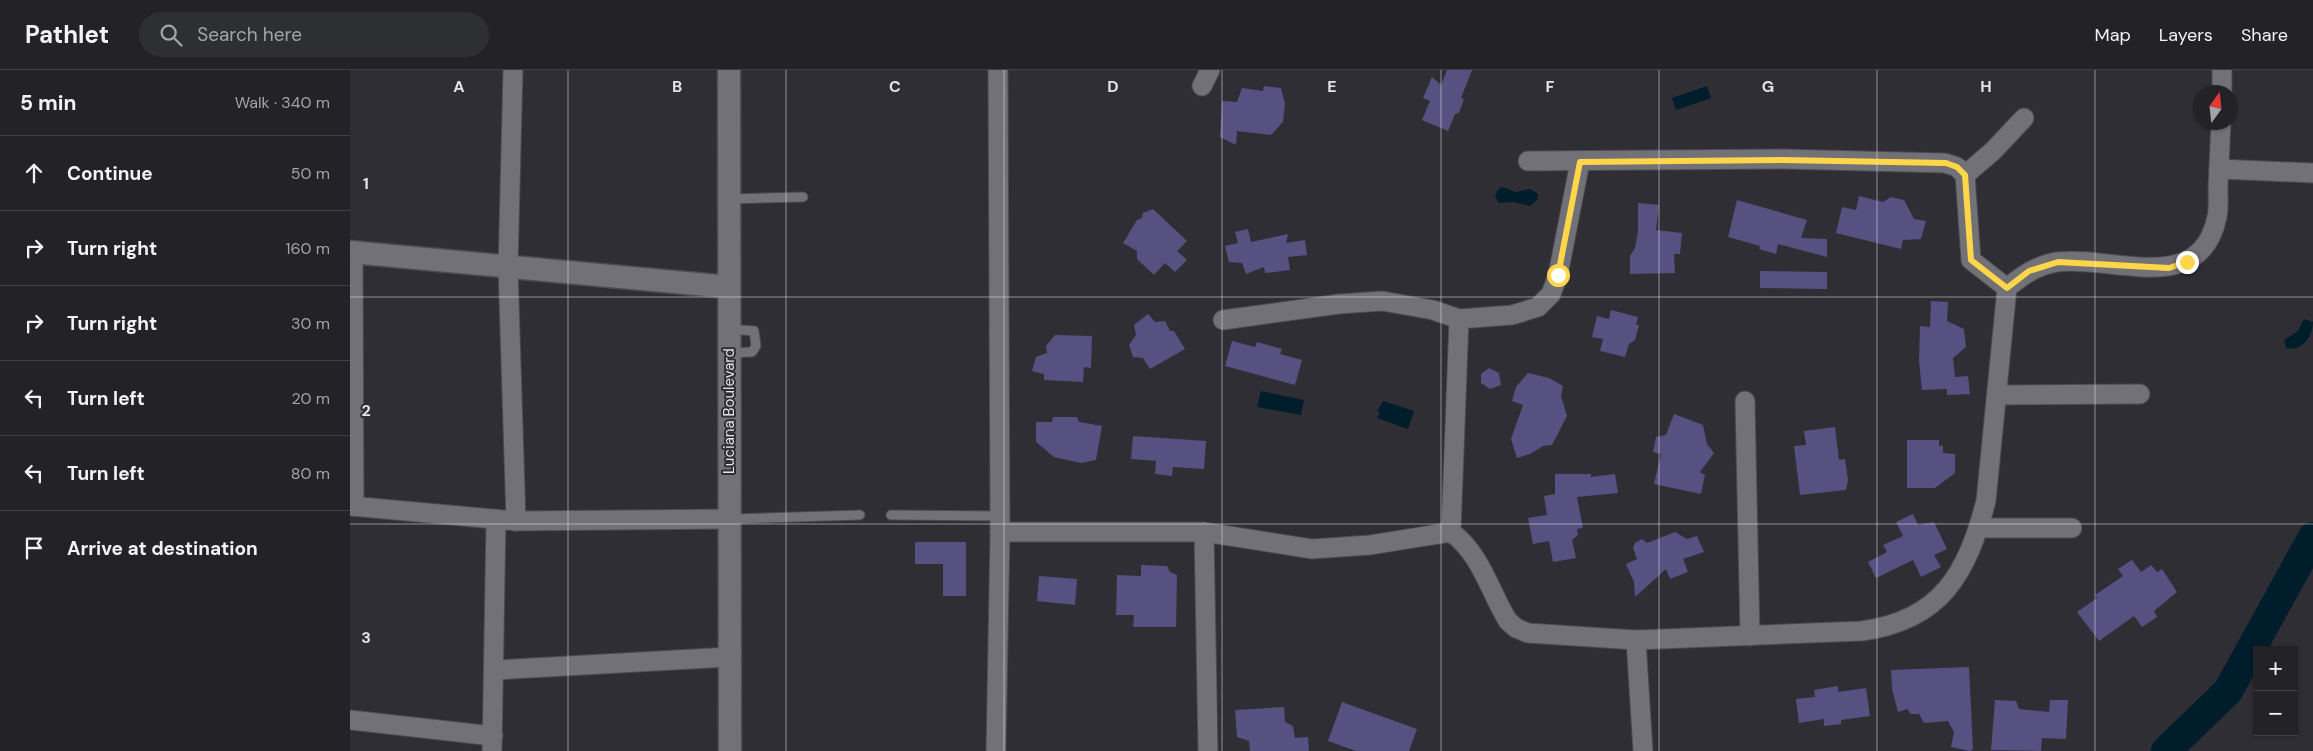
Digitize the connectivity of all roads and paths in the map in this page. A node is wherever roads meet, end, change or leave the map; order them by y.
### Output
1 (513, 70) edge
2 (729, 70) edge
3 (998, 70) edge
4 (2222, 70) edge
5 (2222, 85) edge
6 (2024, 118) dead end
7 (2220, 130) edge
8 (1528, 161) dead end
9 (1580, 162) junction
10 (2219, 169) junction
11 (2313, 173) edge
12 (1965, 175) junction
13 (803, 197) dead end
14 (729, 199) junction
15 (352, 253) edge
16 (508, 268) junction
17 (729, 287) junction
18 (2007, 288) junction
19 (1223, 320) dead end
20 (1459, 320) junction
21 (2140, 394) dead end
22 (1997, 395) junction
23 (1745, 401) dead end
24 (352, 506) edge
25 (860, 514) dead end
26 (891, 515) dead end
27 (496, 519) junction
28 (729, 519) junction
29 (516, 521) junction
30 (1000, 524) junction
31 (1979, 528) junction
32 (2072, 528) dead end
33 (1204, 532) junction
34 (1451, 532) junction
35 (1750, 636) junction
36 (1636, 640) junction
37 (729, 657) junction
38 (495, 670) junction
39 (350, 720) edge
40 (493, 744) edge
41 (730, 751) edge
42 (996, 751) edge
43 (1208, 751) edge
44 (1643, 751) edge

1 - 16 street
2 - 14 street, Luciana Boulevard
3 - 30 street
4 - 5 street
6 - 12 street
7 - 10 street
8 - 9 street
9 - 12 street
9 - 20 street
10 - 11 street
10 - 18 street
12 - 18 street
13 - 14 lane
14 - 17 street, Luciana Boulevard
15 - 16 street
15 - 24 street
16 - 17 street
16 - 29 street
17 - 28 street, Luciana Boulevard
18 - 22 street
19 - 20 street
20 - 34 street
21 - 22 street
22 - 31 street
23 - 35 street
24 - 27 street
25 - 28 lane
26 - 30 lane
27 - 29 street
27 - 38 street
28 - 29 street
28 - 37 street, Luciana Boulevard
30 - 33 street
30 - 42 street
31 - 32 street
31 - 35 street
33 - 34 street
33 - 43 street
34 - 36 street
35 - 36 street
36 - 44 street
37 - 38 street
37 - 41 street, Luciana Boulevard
38 - 40 street
39 - 40 street

